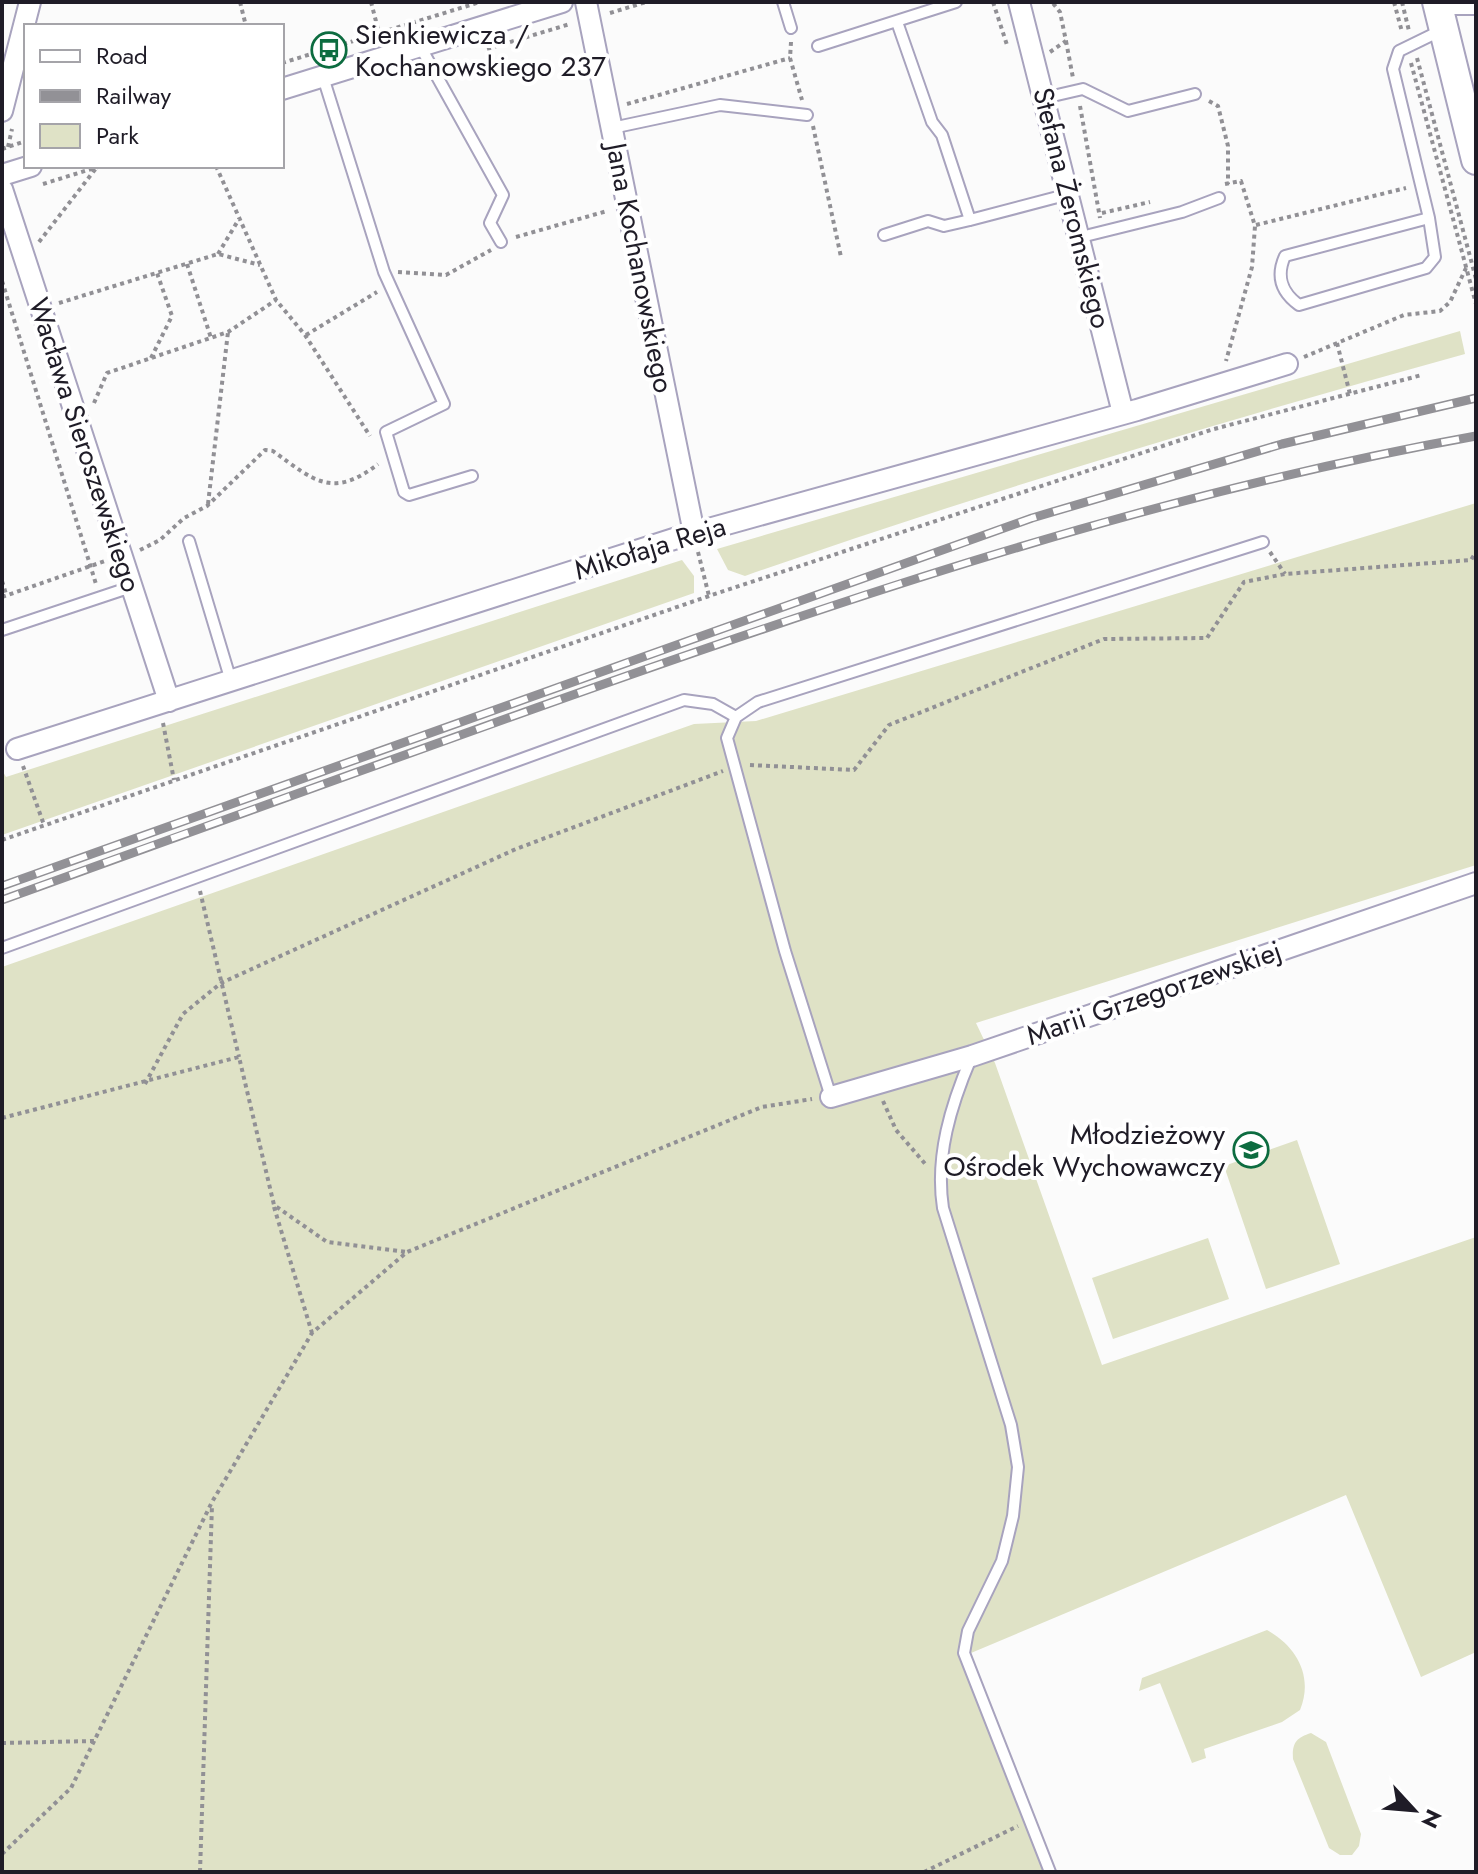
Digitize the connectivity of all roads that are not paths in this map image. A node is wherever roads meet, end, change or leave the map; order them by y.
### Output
1 (30, 2) edge
2 (562, 2) edge
3 (783, 2) edge
4 (956, 2) edge
5 (1019, 2) edge
6 (1476, 9) edge
7 (588, 10) edge
8 (1440, 13) edge
9 (897, 22) junction
10 (24, 24) edge
11 (24, 25) edge
12 (791, 28) dead end
13 (420, 46) junction
14 (818, 46) dead end
15 (323, 77) junction
16 (284, 88) edge
17 (1195, 94) road end
18 (1044, 98) junction
19 (2, 111) edge
20 (807, 115) road end
21 (612, 128) junction
22 (1476, 160) edge
23 (25, 168) edge
24 (2, 175) edge
25 (3, 192) edge
26 (1069, 194) junction
27 (1219, 198) dead end
28 (1429, 218) junction
29 (970, 220) junction
30 (884, 235) dead end
31 (1081, 237) junction
32 (501, 242) dead end
33 (1287, 364) road end
34 (1123, 413) junction
35 (472, 476) dead end
36 (694, 533) junction
37 (189, 541) dead end
38 (1263, 542) road end
39 (131, 587) junction
40 (2, 630) edge
41 (231, 681) junction
42 (169, 701) junction
43 (736, 717) junction
44 (17, 749) road end
45 (1476, 883) edge
46 (2, 948) edge
47 (972, 1056) junction
48 (831, 1097) joint
49 (1050, 1872) edge

1 - 10 street
2 - 13 street
3 - 12 lane
4 - 9 lane
5 - 18 street, Stefana Żeromskiego
6 - 8 lane
7 - 21 street, Jana Kochanowskiego
8 - 22 main road
8 - 28 lane
9 - 14 lane
9 - 29 lane
11 - 19 street
13 - 15 street
13 - 32 lane
15 - 16 street
15 - 35 lane
17 - 18 lane
18 - 26 street, Stefana Żeromskiego
20 - 21 lane
21 - 36 street, Jana Kochanowskiego
23 - 24 street
25 - 39 street, Wacława Sieroszewskiego
26 - 29 lane
26 - 31 street, Stefana Żeromskiego
27 - 31 lane
28 - 28 lane
29 - 30 lane
31 - 34 street, Stefana Żeromskiego
33 - 34 street, Mikołaja Reja
34 - 36 street, Mikołaja Reja
36 - 41 street, Mikołaja Reja
37 - 41 lane
38 - 43 lane
39 - 40 lane
39 - 42 street, Wacława Sieroszewskiego
41 - 42 street, Mikołaja Reja
42 - 44 street, Mikołaja Reja
43 - 46 lane
43 - 48 lane
45 - 47 street, Marii Grzegorzewskiej
47 - 48 street, Marii Grzegorzewskiej
47 - 49 lane

